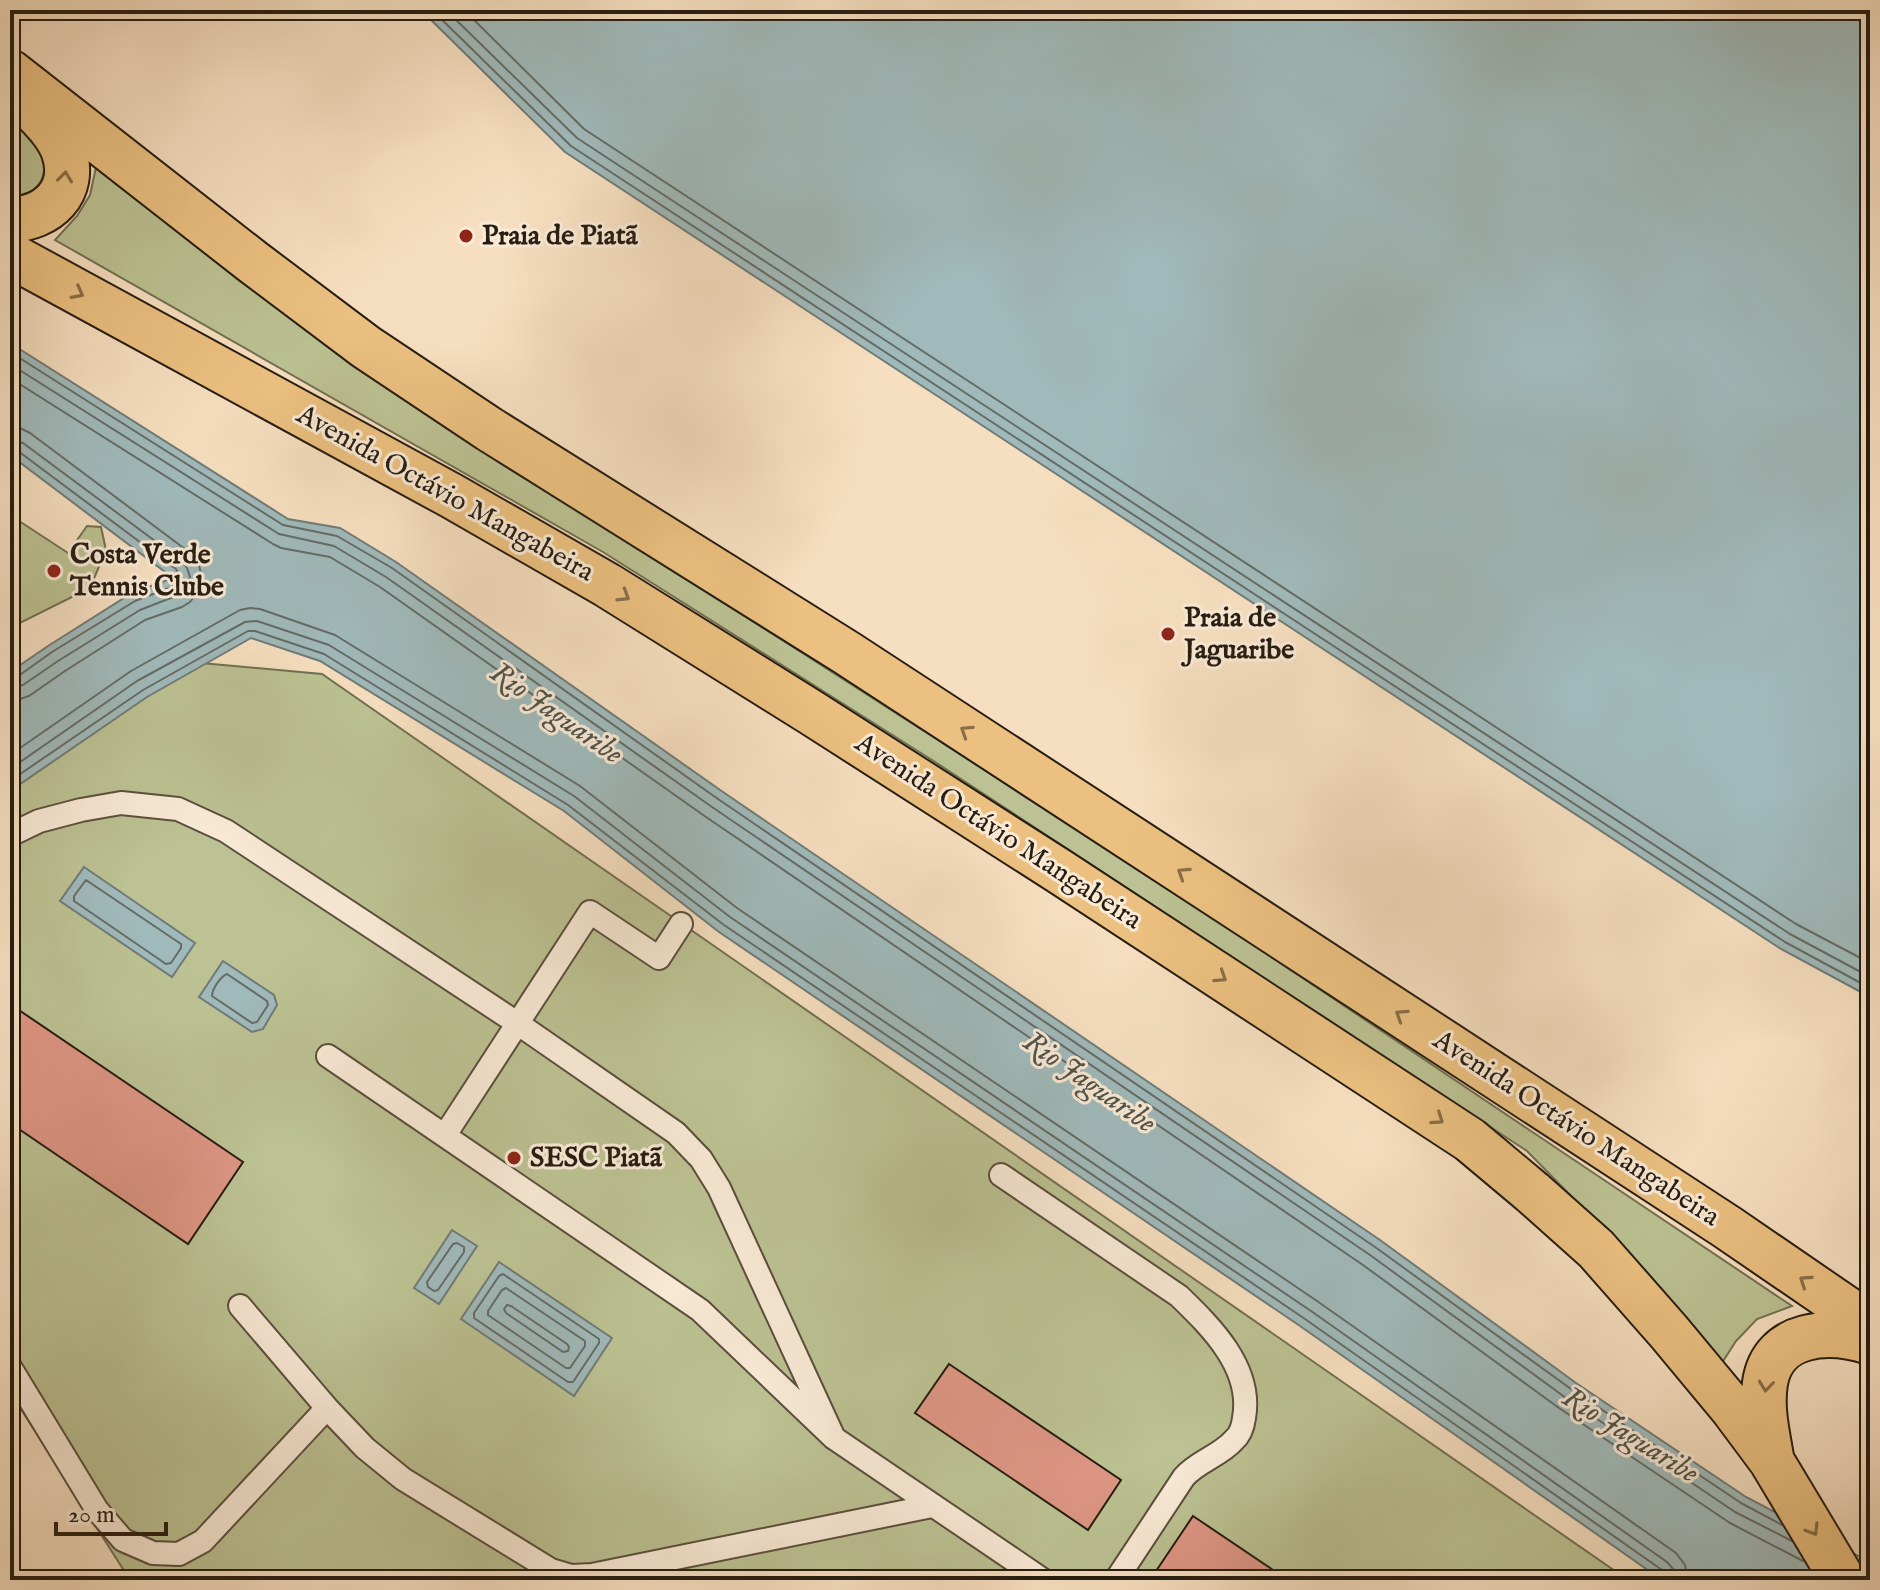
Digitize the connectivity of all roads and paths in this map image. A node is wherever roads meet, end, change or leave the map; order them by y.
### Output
1 (10, 72) edge
2 (10, 83) edge
3 (10, 220) edge
4 (10, 255) edge
5 (10, 835) edge
6 (681, 924) dead end
7 (517, 1023) junction
8 (328, 1056) dead end
9 (445, 1135) junction
10 (1001, 1175) dead end
11 (240, 1306) dead end
12 (1870, 1325) edge
13 (1870, 1342) edge
14 (10, 1367) edge
15 (327, 1408) junction
16 (834, 1438) junction
17 (1777, 1470) junction
18 (932, 1506) junction
19 (1043, 1580) edge
20 (1116, 1580) edge
21 (1843, 1580) edge

12 -> 1 main road, Avenida Octávio Mangabeira
3 -> 2 main road
4 -> 17 main road, Avenida Octávio Mangabeira
5 - 7 lane
6 - 7 lane
7 - 9 lane
7 - 16 lane
8 - 9 lane
9 - 16 lane
10 - 20 lane
11 - 15 lane
13 -> 17 main road
14 - 15 lane
15 - 18 lane
16 - 18 lane
17 -> 21 main road, Avenida Octávio Mangabeira
18 - 19 lane

